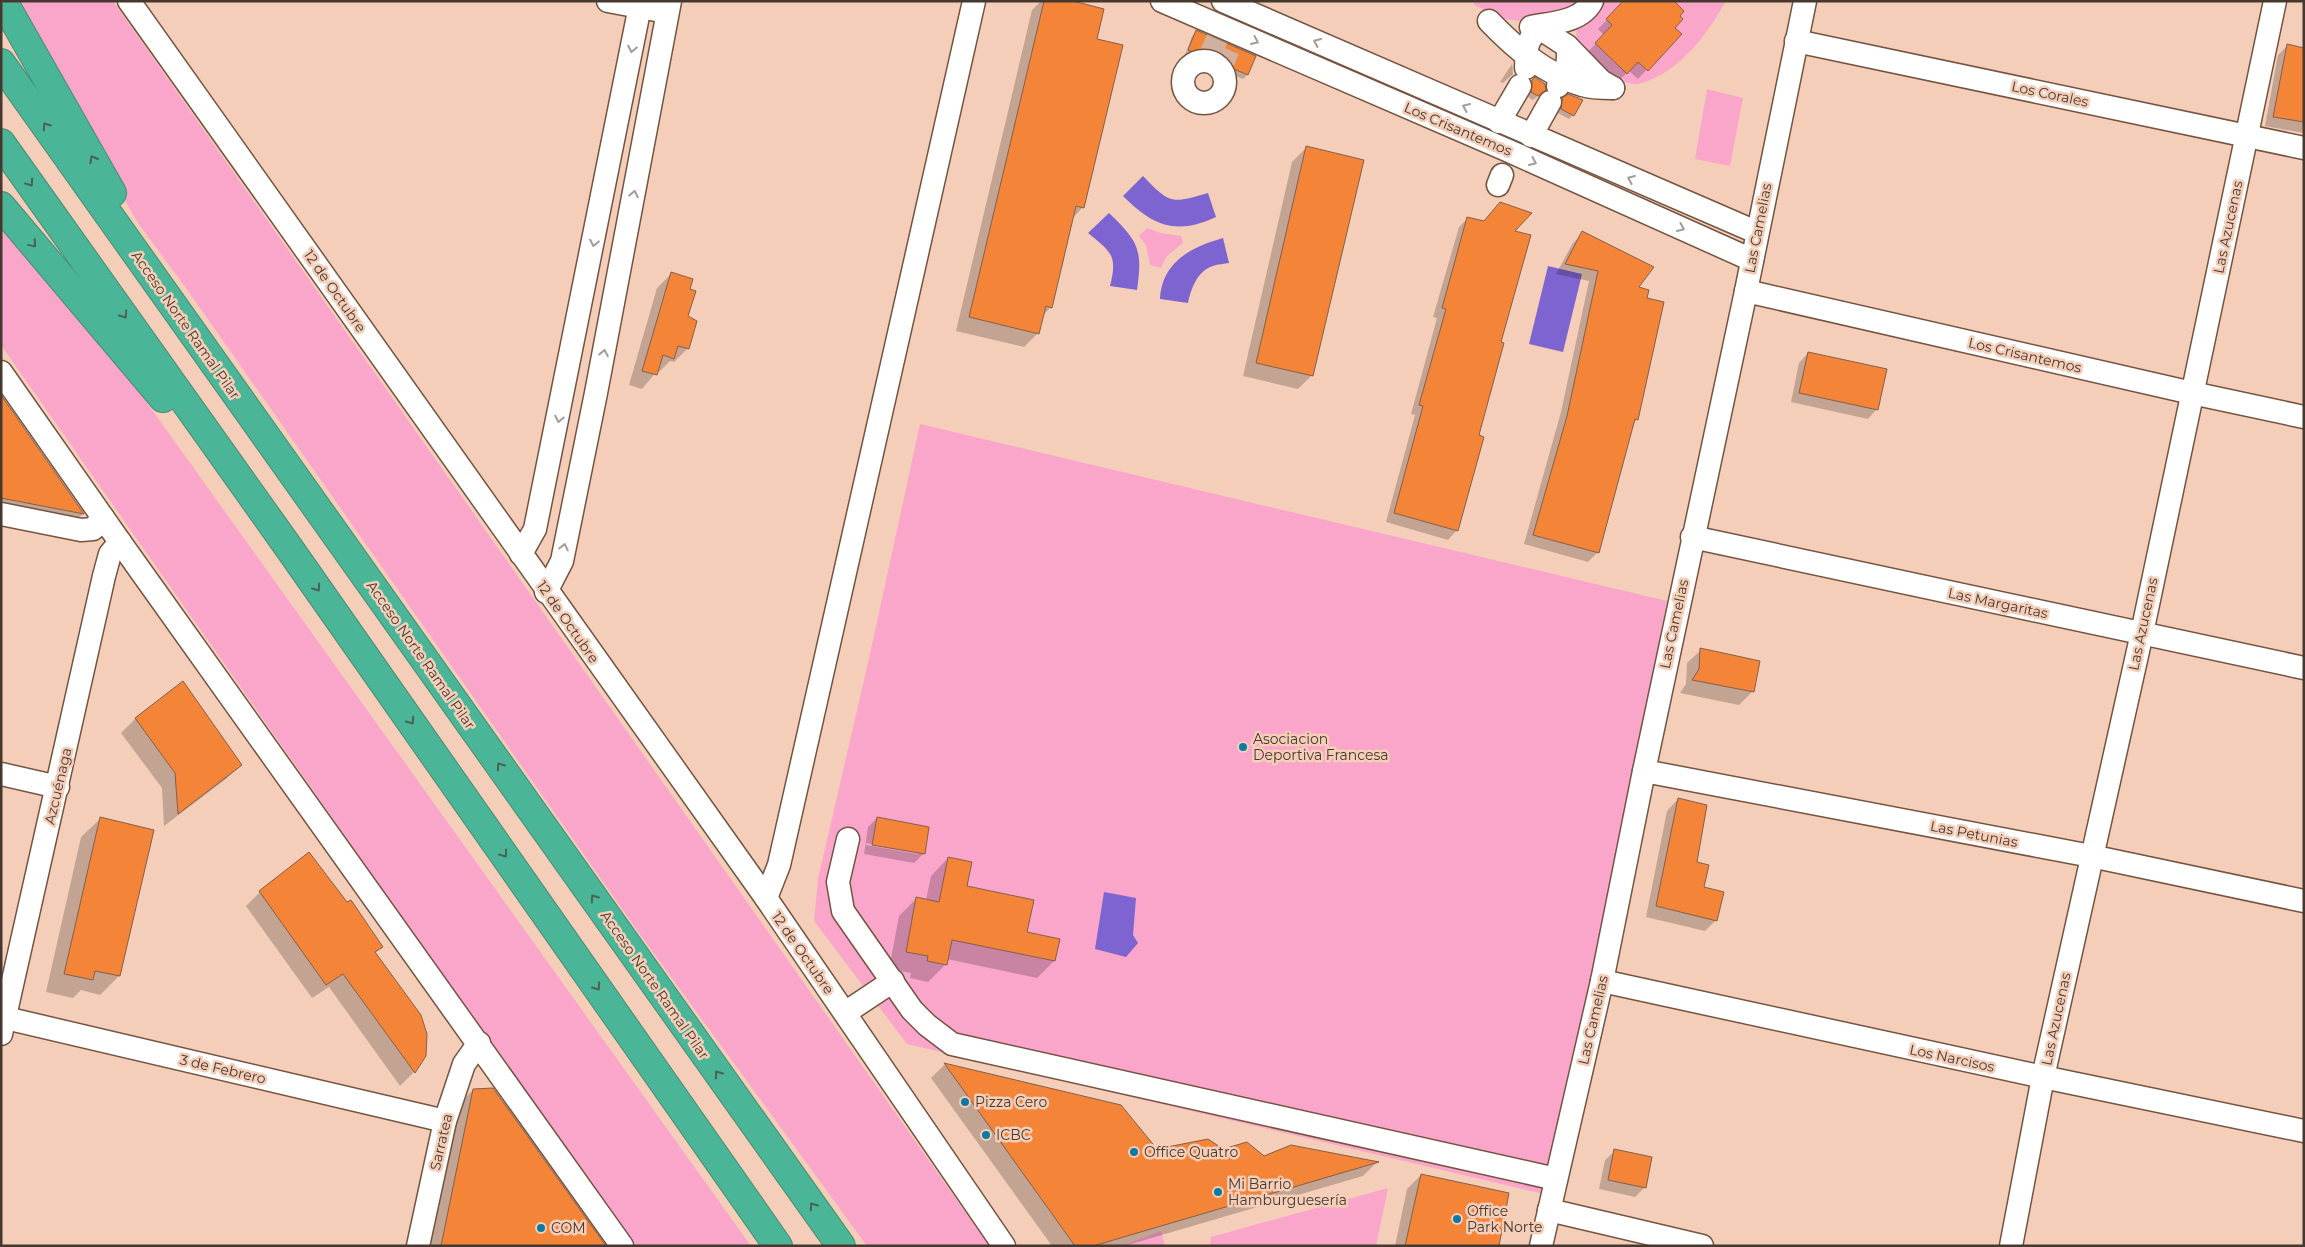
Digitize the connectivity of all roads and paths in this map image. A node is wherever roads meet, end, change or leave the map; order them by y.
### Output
1 (3, 1) edge
2 (129, 1) edge
3 (608, 1) edge
4 (974, 1) edge
5 (1162, 1) edge
6 (1592, 1) edge
7 (1804, 1) edge
8 (2275, 1) edge
9 (1227, 3) edge
10 (641, 5) edge
11 (669, 6) edge
12 (1536, 28) junction
13 (1796, 41) junction
14 (1567, 46) junction
15 (1214, 47) junction
16 (1, 63) edge
17 (1524, 71) junction
18 (1390, 74) junction
19 (1557, 89) junction
20 (1380, 96) junction
21 (1516, 129) junction
22 (2248, 135) junction
23 (1, 143) edge
24 (2304, 148) edge
25 (1504, 168) junction
26 (1, 206) edge
27 (1756, 232) junction
28 (1752, 260) junction
29 (1746, 291) junction
30 (195, 338) junction
31 (1, 372) edge
32 (565, 388) junction
33 (596, 393) junction
34 (2192, 393) junction
35 (2304, 417) edge
36 (1, 514) edge
37 (103, 518) junction
38 (1692, 537) junction
39 (120, 542) junction
40 (290, 548) junction
41 (521, 554) junction
42 (546, 592) junction
43 (2142, 633) junction
44 (2304, 668) edge
45 (1644, 771) junction
46 (1, 774) edge
47 (58, 787) junction
48 (848, 839) dead end
49 (2091, 856) junction
50 (766, 898) junction
51 (2304, 901) edge
52 (893, 981) junction
53 (1602, 981) junction
54 (845, 1013) junction
55 (2, 1023) edge
56 (479, 1043) junction
57 (2043, 1077) junction
58 (445, 1121) junction
59 (2304, 1131) edge
60 (1556, 1179) junction
61 (1549, 1210) junction
62 (418, 1246) edge
63 (622, 1246) edge
64 (778, 1246) edge
65 (841, 1246) edge
66 (1004, 1246) edge
67 (1541, 1246) edge
68 (1702, 1246) edge
69 (2011, 1246) edge

30 -> 1 highway
2 - 41 street, 12 de Octubre
3 - 10 street
4 - 50 street
5 - 15 street, Los Crisantemos
6 - 12 street
7 - 13 street, Las Camelias
8 - 22 street, Las Azucenas
9 - 15 street
18 -> 9 street, Los Crisantemos
10 - 11 street
10 -> 32 street
33 -> 11 street
12 - 14 street
12 - 17 street
12 - 17 street
13 - 22 street, Los Corales
13 - 27 street, Las Camelias
14 - 19 street
14 - 19 street
15 -> 20 street, Los Crisantemos
30 -> 16 highway, Acceso Norte Ramal Pilar
17 - 19 street
17 - 21 street
18 - 20 street
21 -> 18 street, Los Crisantemos
19 - 21 street
20 - 25 street, Los Crisantemos
21 - 25 street
27 -> 21 street, Los Crisantemos
22 - 24 street, Los Corales
22 - 34 street, Las Azucenas
23 -> 40 highway
25 -> 28 street, Los Crisantemos
26 -> 40 highway
27 - 28 street, Las Camelias
28 - 29 street, Las Camelias
29 - 34 street, Los Crisantemos
29 - 38 street, Las Camelias
65 -> 30 highway, Acceso Norte Ramal Pilar
31 - 37 street
32 - 33 street
32 -> 41 street
42 -> 33 street
34 - 35 street, Los Crisantemos
34 - 43 street, Las Azucenas
36 - 37 street
37 - 39 street
38 - 43 street, Las Margaritas
38 - 45 street, Las Camelias
39 - 47 street, Azcuénaga
39 - 56 street
40 -> 64 highway
41 - 42 street, 12 de Octubre
42 - 50 street, 12 de Octubre
43 - 44 street, Las Margaritas
43 - 49 street, Las Azucenas
45 - 49 street, Las Petunias
45 - 53 street, Las Camelias
46 - 47 street
47 - 55 street, Azcuénaga
48 - 52 street
49 - 51 street, Las Petunias
49 - 57 street, Las Azucenas
50 - 54 street, 12 de Octubre
52 - 54 street
52 - 60 street
53 - 57 street, Los Narcisos
53 - 60 street, Las Camelias
54 - 66 street, 12 de Octubre
55 - 58 street, 3 de Febrero
56 - 58 street, Sarratea
56 - 63 street
57 - 59 street, Los Narcisos
57 - 69 street, Las Azucenas
58 - 62 street, Sarratea
60 - 61 street, Las Camelias
61 - 67 street, Las Camelias
61 - 68 street

